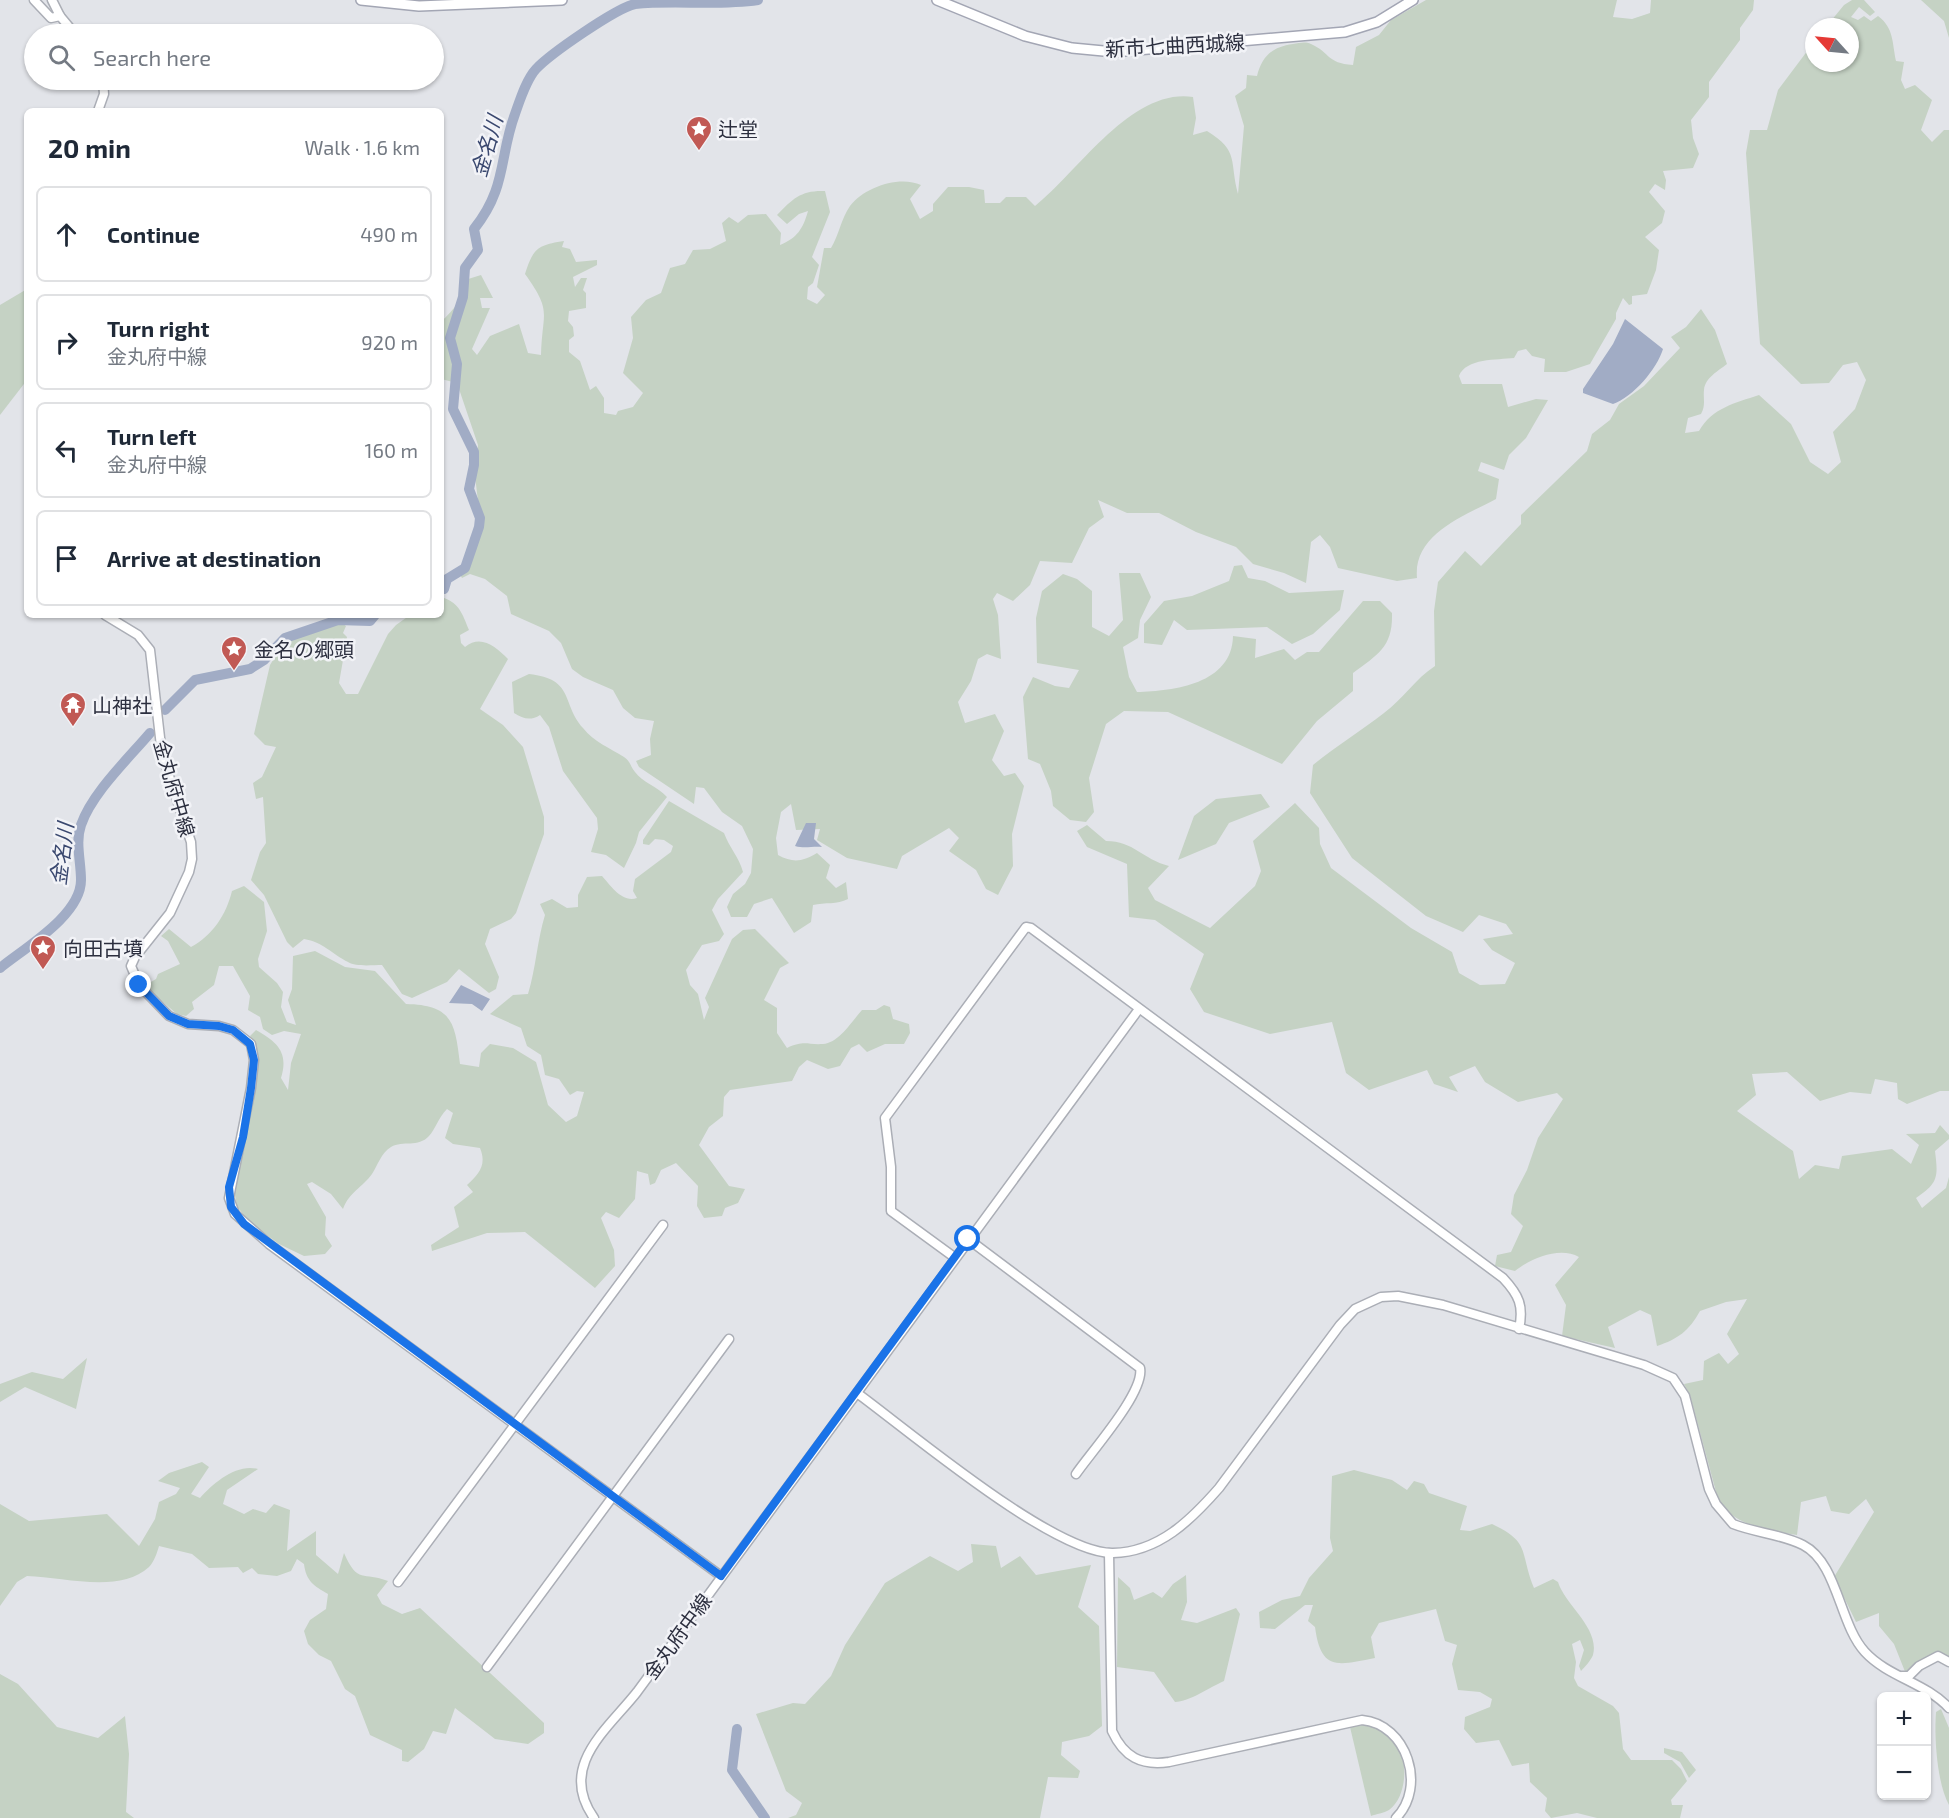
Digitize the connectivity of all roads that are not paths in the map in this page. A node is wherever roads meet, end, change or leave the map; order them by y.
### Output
1 (34, 0) edge
2 (52, 0) edge
3 (361, 0) edge
4 (562, 0) edge
5 (937, 0) edge
6 (1413, 0) edge
7 (60, 16) junction
8 (67, 24) edge
9 (104, 90) edge
10 (99, 108) edge
11 (110, 618) edge
12 (1139, 1009) junction
13 (663, 1225) dead end
14 (968, 1239) junction
15 (954, 1257) junction
16 (1519, 1329) junction
17 (729, 1339) dead end
18 (857, 1393) junction
19 (516, 1425) junction
20 (1076, 1474) dead end
21 (614, 1497) junction
22 (1109, 1553) junction
23 (721, 1576) junction
24 (398, 1582) dead end
25 (1949, 1662) edge
26 (487, 1667) dead end
27 (1898, 1676) junction
28 (1948, 1707) edge
29 (594, 1818) edge
30 (1396, 1818) edge

1 - 7 street
2 - 7 street
3 - 4 main road
5 - 6 main road, 新市七曲西城線
7 - 8 street
9 - 10 street
11 - 19 street, 金丸府中線
12 - 14 street
12 - 15 street
12 - 16 street
13 - 19 street
14 - 15 street
14 - 20 street
15 - 18 street
16 - 22 street
16 - 27 street
17 - 21 street
18 - 22 street
18 - 23 street
19 - 21 street, 金丸府中線
19 - 24 street
21 - 23 street, 金丸府中線
21 - 26 street
22 - 30 street
23 - 29 street, 金丸府中線
25 - 27 street
27 - 28 street

